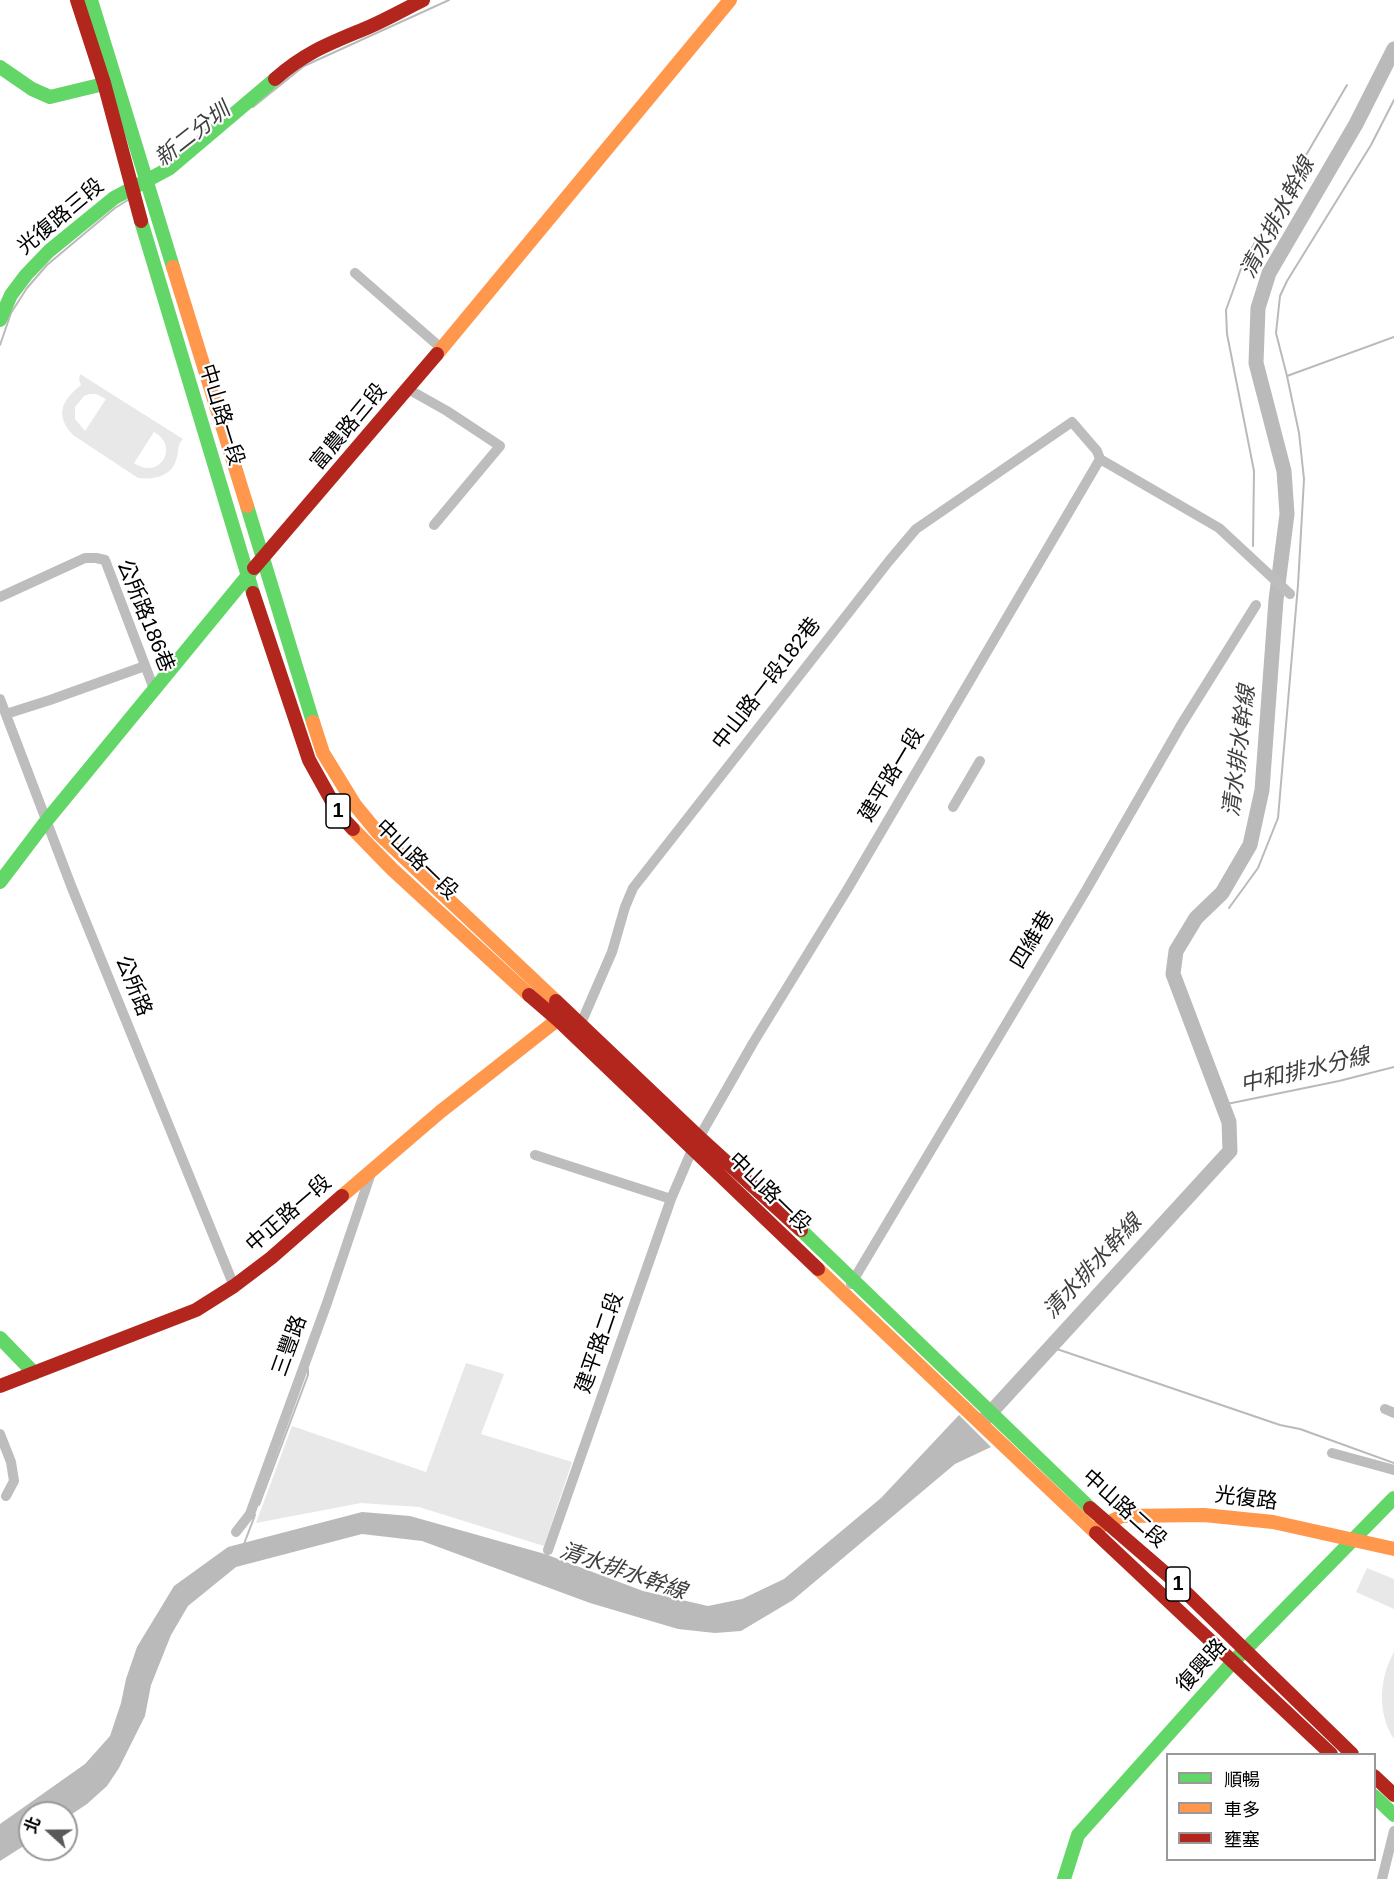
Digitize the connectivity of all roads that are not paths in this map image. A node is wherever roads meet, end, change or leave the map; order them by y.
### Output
1 (77, 0) edge
2 (91, 0) edge
3 (423, 0) edge
4 (730, 0) edge
5 (0, 67) edge
6 (111, 82) junction
7 (138, 184) junction
8 (355, 273) dead end
9 (0, 320) edge
10 (441, 348) junction
11 (408, 389) junction
12 (1100, 459) junction
13 (434, 525) dead end
14 (262, 560) junction
15 (247, 576) junction
16 (1290, 594) dead end
17 (0, 597) edge
18 (1256, 604) dead end
19 (145, 666) junction
20 (154, 689) junction
21 (0, 699) edge
22 (6, 714) junction
23 (980, 761) dead end
24 (953, 807) dead end
25 (47, 820) junction
26 (0, 882) edge
27 (563, 1015) junction
28 (578, 1030) junction
29 (699, 1137) junction
30 (692, 1150) junction
31 (535, 1155) dead end
32 (372, 1170) junction
33 (671, 1200) junction
34 (853, 1280) junction
35 (234, 1287) junction
36 (844, 1294) junction
37 (0, 1332) edge
38 (0, 1338) edge
39 (14, 1353) junction
40 (34, 1373) junction
41 (0, 1386) edge
42 (998, 1420) joint
43 (985, 1430) joint
44 (0, 1434) edge
45 (1332, 1453) dead end
46 (1394, 1470) edge
47 (6, 1496) dead end
48 (1394, 1497) edge
49 (1106, 1524) junction
50 (1093, 1531) junction
51 (236, 1532) dead end
52 (1353, 1541) junction
53 (1394, 1549) edge
54 (548, 1550) dead end
55 (1245, 1650) junction
56 (1233, 1662) junction
57 (1329, 1753) edge
58 (1350, 1753) edge
59 (1376, 1778) edge
60 (1394, 1795) edge
61 (1376, 1798) edge
62 (1394, 1815) edge
63 (1394, 1831) edge
64 (1064, 1879) edge
65 (1382, 1879) edge

1 - 6 main road, 中山路一段 / 1
2 - 6 main road, 中山路一段 / 1
3 - 7 main road, 光復路三段
4 - 10 main road, 富農路三段
5 - 6 main road
6 - 7 main road, 中山路一段 / 1
7 - 9 main road, 光復路三段
7 - 14 main road, 中山路一段 / 1
7 - 15 main road, 中山路一段 / 1
8 - 10 street
10 - 11 main road, 富農路三段
11 - 13 street
11 - 14 main road, 富農路三段
12 - 16 street
12 - 28 street, 中山路一段182巷
12 - 29 street, 建平路一段
14 - 15 main road, 富農路三段
14 - 27 main road, 中山路一段 / 1
15 - 20 main road, 富農路三段
15 - 27 main road, 中山路一段 / 1
17 - 19 street, 公所路186巷
18 - 34 street, 四維巷
19 - 20 street, 公所路186巷
19 - 22 street
20 - 25 main road, 富農路三段
21 - 22 street, 公所路
22 - 25 street, 公所路
23 - 24 street
25 - 26 main road, 富農路三段
25 - 35 street, 公所路
27 - 28 main road, 中山路一段 / 1
27 - 32 main road, 中正路一段
28 - 29 main road, 中山路一段 / 1
28 - 30 main road, 中山路一段 / 1
29 - 30 street, 建平路一段
29 - 34 main road, 中山路一段 / 1
30 - 33 street, 建平路二段
30 - 36 main road, 中山路一段 / 1
31 - 33 street
32 - 35 main road, 中正路一段
32 - 51 street, 三豐路
33 - 54 street, 建平路二段
34 - 36 street, 四維巷
34 - 42 main road, 中山路一段 / 1
35 - 40 main road, 中正路一段
36 - 43 main road, 中山路一段 / 1
37 - 39 main road
38 - 39 main road
39 - 40 main road
40 - 41 main road, 中正路一段
42 - 49 main road, 中山路二段 / 1
43 - 50 main road, 中山路二段 / 1
44 - 47 street
45 - 46 street
48 - 52 main road, 復興路
49 - 50 main road, 光復路
49 - 52 main road, 光復路
49 - 55 main road, 中山路二段 / 1
50 - 56 main road, 中山路二段 / 1
52 - 53 main road, 光復路
52 - 55 main road, 復興路
55 - 56 main road, 復興路
55 - 58 main road, 中山路二段 / 1
56 - 57 main road, 中山路二段 / 1
56 - 64 main road, 復興路
59 - 60 main road
61 - 62 main road
63 - 65 street

